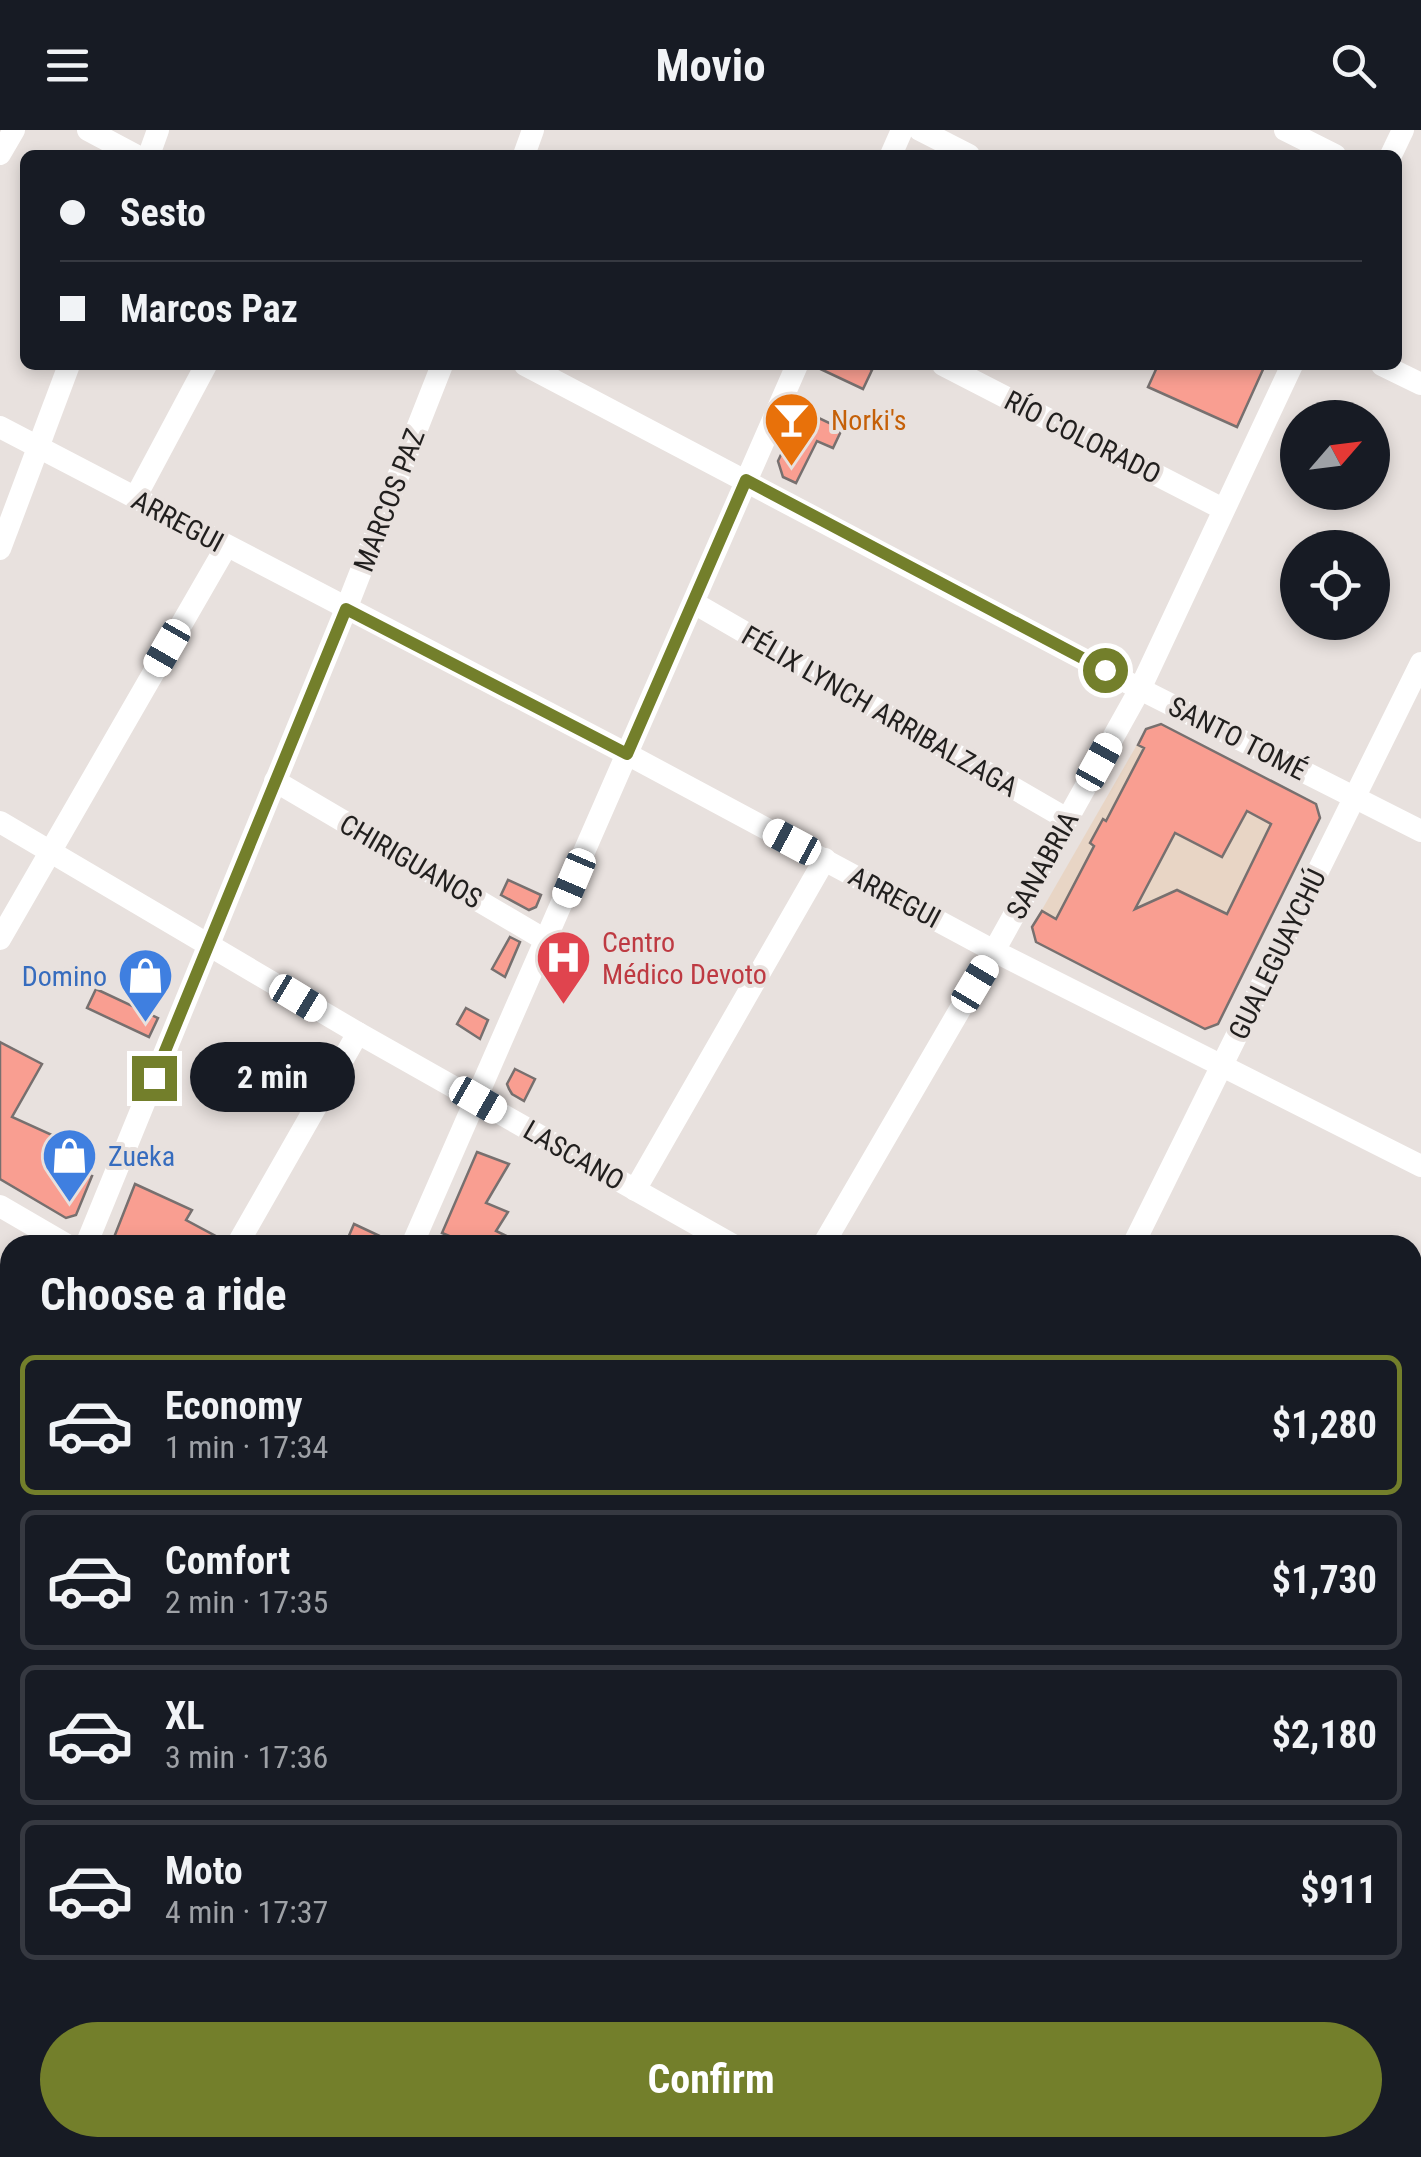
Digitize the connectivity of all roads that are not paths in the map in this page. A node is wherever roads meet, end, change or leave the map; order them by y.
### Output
1 (14, 130) edge
2 (88, 130) edge
3 (920, 130) edge
4 (1285, 130) edge
5 (126, 150) edge
6 (959, 150) edge
7 (1324, 150) edge
8 (0, 154) edge
9 (67, 370) edge
10 (203, 370) edge
11 (440, 370) edge
12 (535, 370) edge
13 (795, 370) edge
14 (954, 370) edge
15 (1290, 370) edge
16 (1392, 370) edge
17 (1421, 384) edge
18 (0, 427) edge
19 (38, 447) junction
20 (746, 480) junction
21 (135, 498) junction
22 (1223, 510) junction
23 (226, 547) junction
24 (0, 549) edge
25 (694, 603) junction
26 (346, 609) junction
27 (1421, 662) edge
28 (1140, 688) junction
29 (627, 754) junction
30 (275, 781) junction
31 (1354, 798) junction
32 (1067, 819) junction
33 (0, 822) edge
34 (1421, 831) edge
35 (50, 851) junction
36 (825, 860) junction
37 (0, 938) edge
38 (547, 941) junction
39 (208, 945) junction
40 (994, 951) junction
41 (358, 1034) junction
42 (1222, 1064) junction
43 (478, 1100) junction
44 (1421, 1166) edge
45 (636, 1190) junction
46 (0, 1206) edge
47 (50, 1235) edge
48 (90, 1235) edge
49 (243, 1235) edge
50 (417, 1235) edge
51 (716, 1235) edge
52 (828, 1235) edge
53 (1138, 1235) edge

1 - 8 street
2 - 5 street
3 - 6 street
4 - 7 street
9 - 19 street
10 - 21 street
11 - 26 street, MARCOS PAZ
12 - 20 street, SANTO TOMÉ
13 - 20 street
14 - 22 street, RÍO COLORADO
15 - 22 street, SANABRIA
16 - 17 street
18 - 19 street, ARREGUI
19 - 21 street, ARREGUI
19 - 24 street
20 - 25 street
20 - 28 street, SANTO TOMÉ
21 - 23 street, ARREGUI
22 - 28 street, SANABRIA
23 - 26 street, ARREGUI
23 - 35 street
25 - 29 street
25 - 32 street, FÉLIX LYNCH ARRIBALZAGA
26 - 29 street, ARREGUI
26 - 30 street, MARCOS PAZ
27 - 31 street, GUALEGUAYCHÚ
28 - 31 street, SANTO TOMÉ
28 - 32 street, SANABRIA
29 - 36 street, ARREGUI
29 - 38 street
30 - 38 street, CHIRIGUANOS
30 - 39 street, MARCOS PAZ
31 - 34 street, SANTO TOMÉ
31 - 42 street, GUALEGUAYCHÚ
32 - 40 street, SANABRIA
33 - 35 street, LASCANO
35 - 37 street
35 - 39 street, LASCANO
36 - 40 street, ARREGUI
36 - 45 street
38 - 43 street
39 - 41 street, LASCANO
39 - 48 street, MARCOS PAZ
40 - 42 street, ARREGUI
40 - 52 street, SANABRIA
41 - 43 street, LASCANO
41 - 49 street
42 - 44 street, ARREGUI
42 - 53 street, GUALEGUAYCHÚ
43 - 45 street, LASCANO
43 - 50 street
45 - 51 street, LASCANO
46 - 47 street

